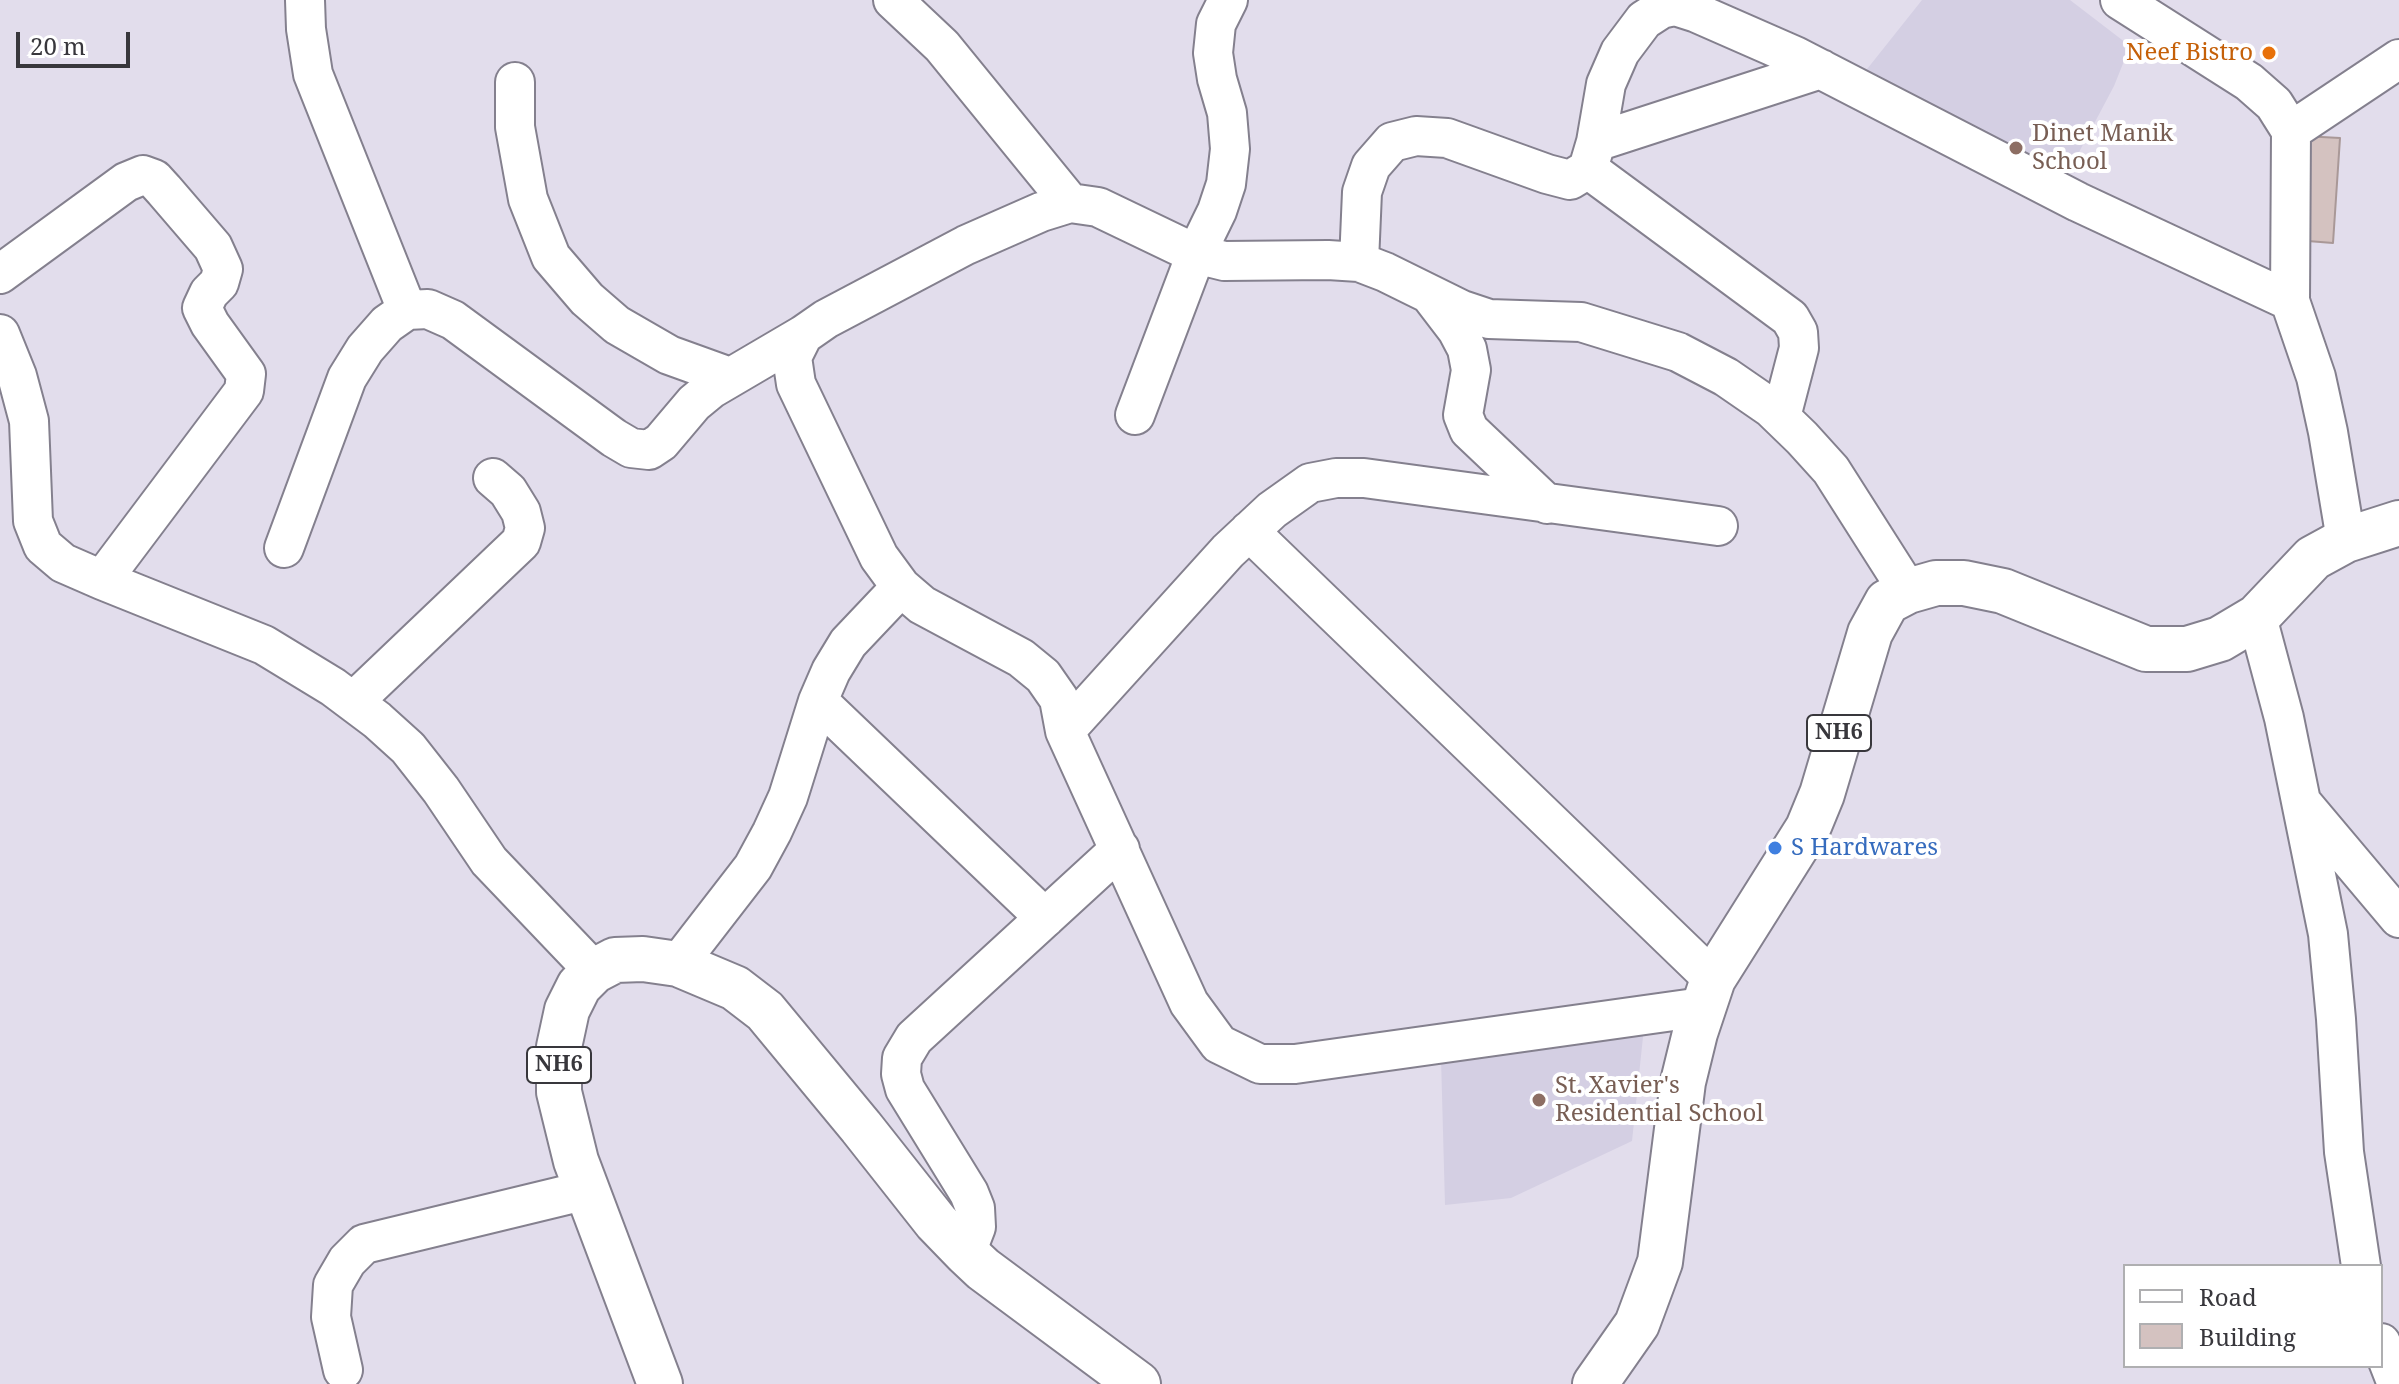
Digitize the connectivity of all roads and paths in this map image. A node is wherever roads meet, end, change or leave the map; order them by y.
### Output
1 (305, 0) edge
2 (893, 0) edge
3 (1228, 0) edge
4 (2120, 0) edge
5 (1674, 3) edge
6 (2399, 59) edge
7 (1821, 69) junction
8 (515, 82) dead end
9 (2291, 131) junction
10 (1592, 156) junction
11 (1070, 203) junction
12 (1196, 254) junction
13 (1359, 262) junction
14 (0, 274) edge
15 (1429, 294) junction
16 (2290, 301) junction
17 (407, 310) junction
18 (0, 334) edge
19 (803, 335) junction
20 (730, 377) junction
21 (1135, 415) dead end
22 (1781, 417) junction
23 (493, 478) dead end
24 (1547, 504) junction
25 (2399, 523) edge
26 (1718, 526) dead end
27 (1249, 531) junction
28 (2346, 540) junction
29 (284, 548) dead end
30 (102, 580) junction
31 (901, 587) junction
32 (1908, 591) junction
33 (2257, 617) junction
34 (818, 701) junction
35 (353, 702) junction
36 (1065, 731) junction
37 (2301, 801) junction
38 (1120, 849) junction
39 (2395, 904) edge
40 (1045, 918) junction
41 (678, 964) junction
42 (594, 971) junction
43 (1708, 993) junction
44 (587, 1190) junction
45 (966, 1253) junction
46 (2361, 1264) edge
47 (2383, 1348) edge
48 (343, 1370) dead end
49 (1612, 1373) edge
50 (660, 1384) edge
51 (1138, 1384) edge
52 (2397, 1384) edge

1 - 17 street
2 - 11 street
3 - 12 street
4 - 9 street
5 - 7 street
5 - 10 street
6 - 9 street
7 - 10 street
7 - 16 street
8 - 20 street
9 - 16 street
10 - 13 street
10 - 22 street
11 - 12 street
11 - 19 street
12 - 13 street
12 - 21 street
13 - 15 street
14 - 30 street
15 - 22 street
15 - 24 street
16 - 28 street
17 - 20 street
17 - 29 street
18 - 30 street
19 - 20 street
19 - 31 street
22 - 32 street
23 - 35 street
24 - 26 street
24 - 27 street
25 - 28 highway, NH6 / NH6
27 - 36 street
27 - 43 street
28 - 33 highway, NH6 / NH6
30 - 35 street
31 - 34 street
31 - 36 street
32 - 33 highway, NH6 / NH6
32 - 43 highway, NH6 / NH6
33 - 37 street
34 - 40 street
34 - 41 street
35 - 42 street
36 - 38 street
37 - 39 street
37 - 46 street
38 - 40 street
38 - 43 street
40 - 45 street
41 - 42 highway
41 - 45 highway
42 - 44 highway, NH6
43 - 49 highway, NH6 / NH6
44 - 48 street
44 - 50 highway, NH6
45 - 51 highway
47 - 52 street

